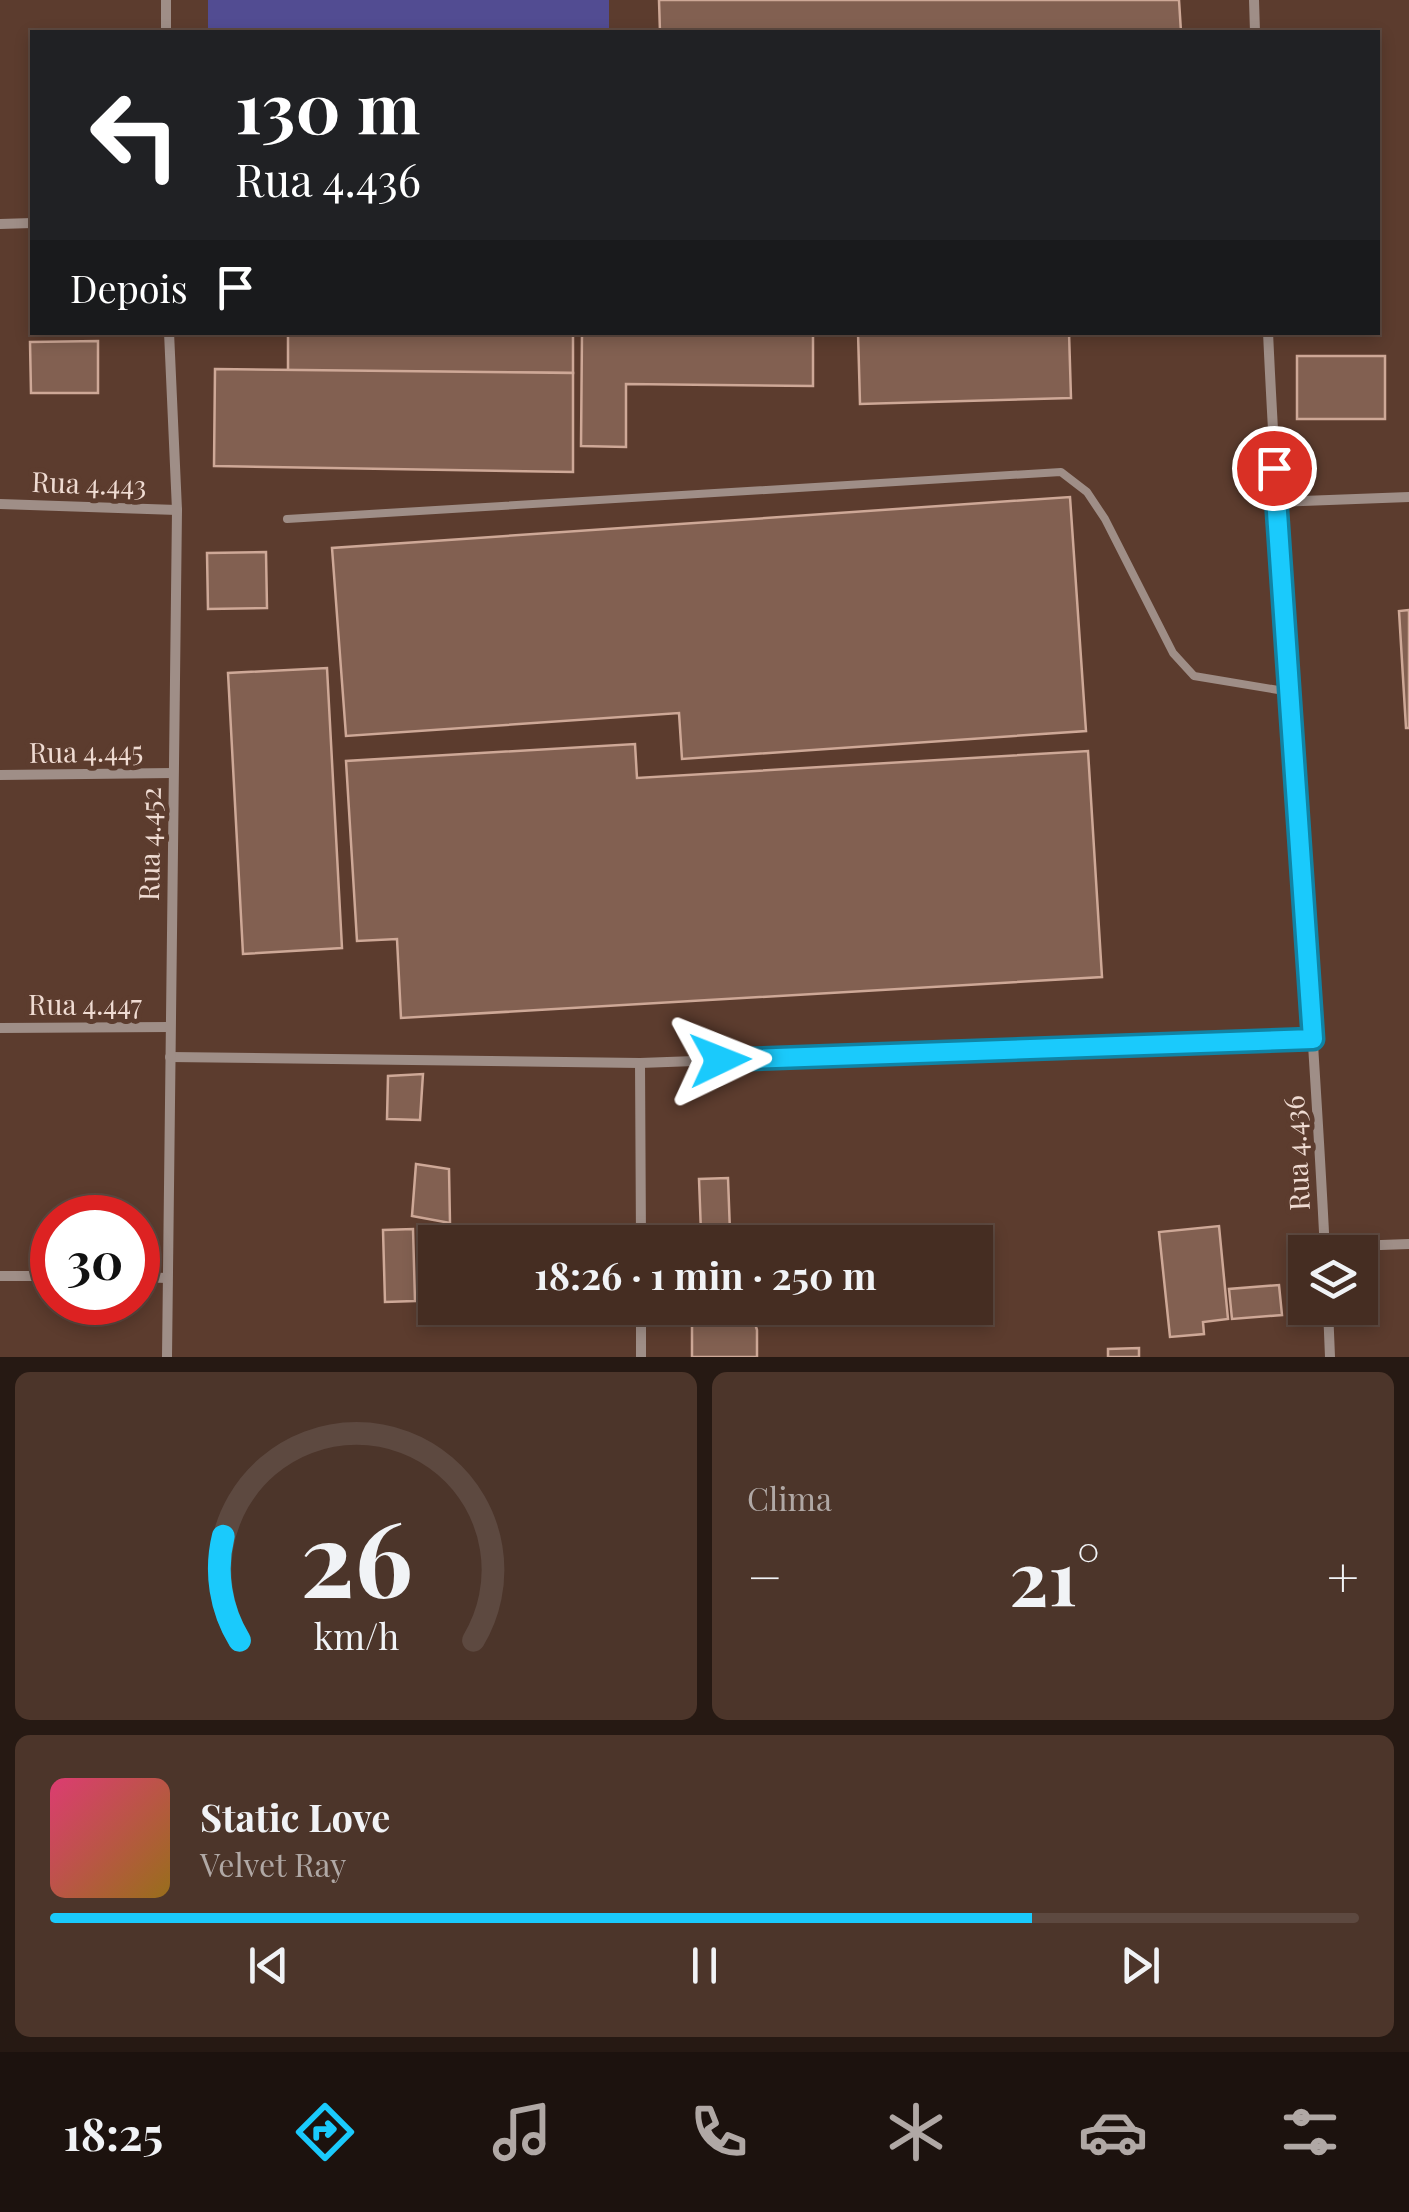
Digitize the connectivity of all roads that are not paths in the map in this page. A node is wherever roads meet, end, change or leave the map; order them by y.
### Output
1 (166, 0) edge
2 (1254, 0) edge
3 (166, 30) edge
4 (1255, 30) edge
5 (30, 223) edge
6 (0, 224) edge
7 (168, 335) edge
8 (1268, 335) edge
9 (1409, 496) edge
10 (1276, 502) junction
11 (0, 504) edge
12 (177, 510) junction
13 (286, 519) dead end
14 (1290, 692) junction
15 (173, 773) junction
16 (0, 775) edge
17 (170, 1027) junction
18 (0, 1028) edge
19 (1313, 1039) junction
20 (170, 1057) junction
21 (640, 1063) junction
22 (640, 1225) edge
23 (1324, 1235) edge
24 (1409, 1244) edge
25 (1378, 1246) edge
26 (0, 1276) edge
27 (30, 1276) edge
28 (160, 1278) edge
29 (167, 1278) junction
30 (640, 1325) edge
31 (1329, 1325) edge
32 (167, 1357) edge
33 (641, 1357) edge
34 (1330, 1357) edge

1 - 3 street
2 - 4 street
5 - 6 street
7 - 12 street, Rua 4.452
8 - 10 street, Rua 4.436
9 - 10 street
10 - 14 street, Rua 4.436
11 - 12 street, Rua 4.443
12 - 15 street, Rua 4.452
13 - 14 lane
14 - 19 street, Rua 4.436
15 - 16 street, Rua 4.445
15 - 17 street, Rua 4.452
17 - 18 street, Rua 4.447
17 - 20 street, Rua 4.452
19 - 21 street
19 - 23 street, Rua 4.436
20 - 21 street
20 - 29 street, Rua 4.452
21 - 22 street
24 - 25 street
26 - 27 street
28 - 29 street
29 - 32 street, Rua 4.452
30 - 33 street
31 - 34 street

